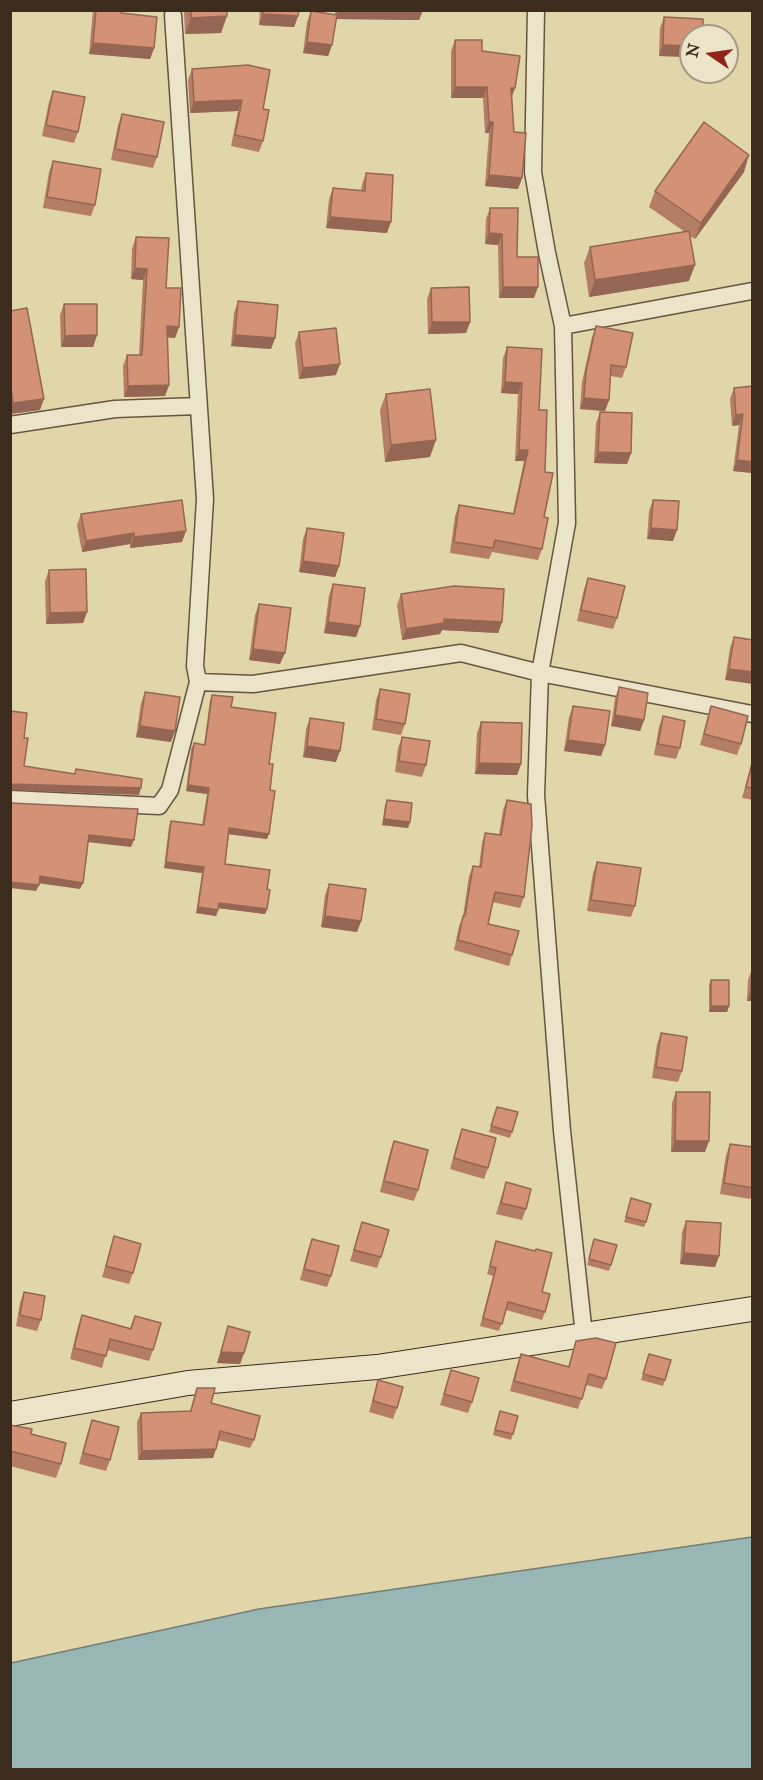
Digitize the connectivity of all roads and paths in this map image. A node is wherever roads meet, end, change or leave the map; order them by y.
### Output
1 (536, 10) edge
2 (173, 15) dead end
3 (753, 291) edge
4 (563, 326) junction
5 (198, 406) junction
6 (10, 425) edge
7 (540, 673) junction
8 (198, 682) junction
9 (753, 714) edge
10 (10, 799) edge
11 (753, 1309) edge
12 (584, 1335) junction
13 (10, 1414) edge

1 - 4 street
2 - 5 street
3 - 4 street
4 - 7 street
5 - 6 street
5 - 8 street
7 - 8 street
7 - 9 street
7 - 12 street
8 - 10 street
11 - 12 main road
12 - 13 main road

